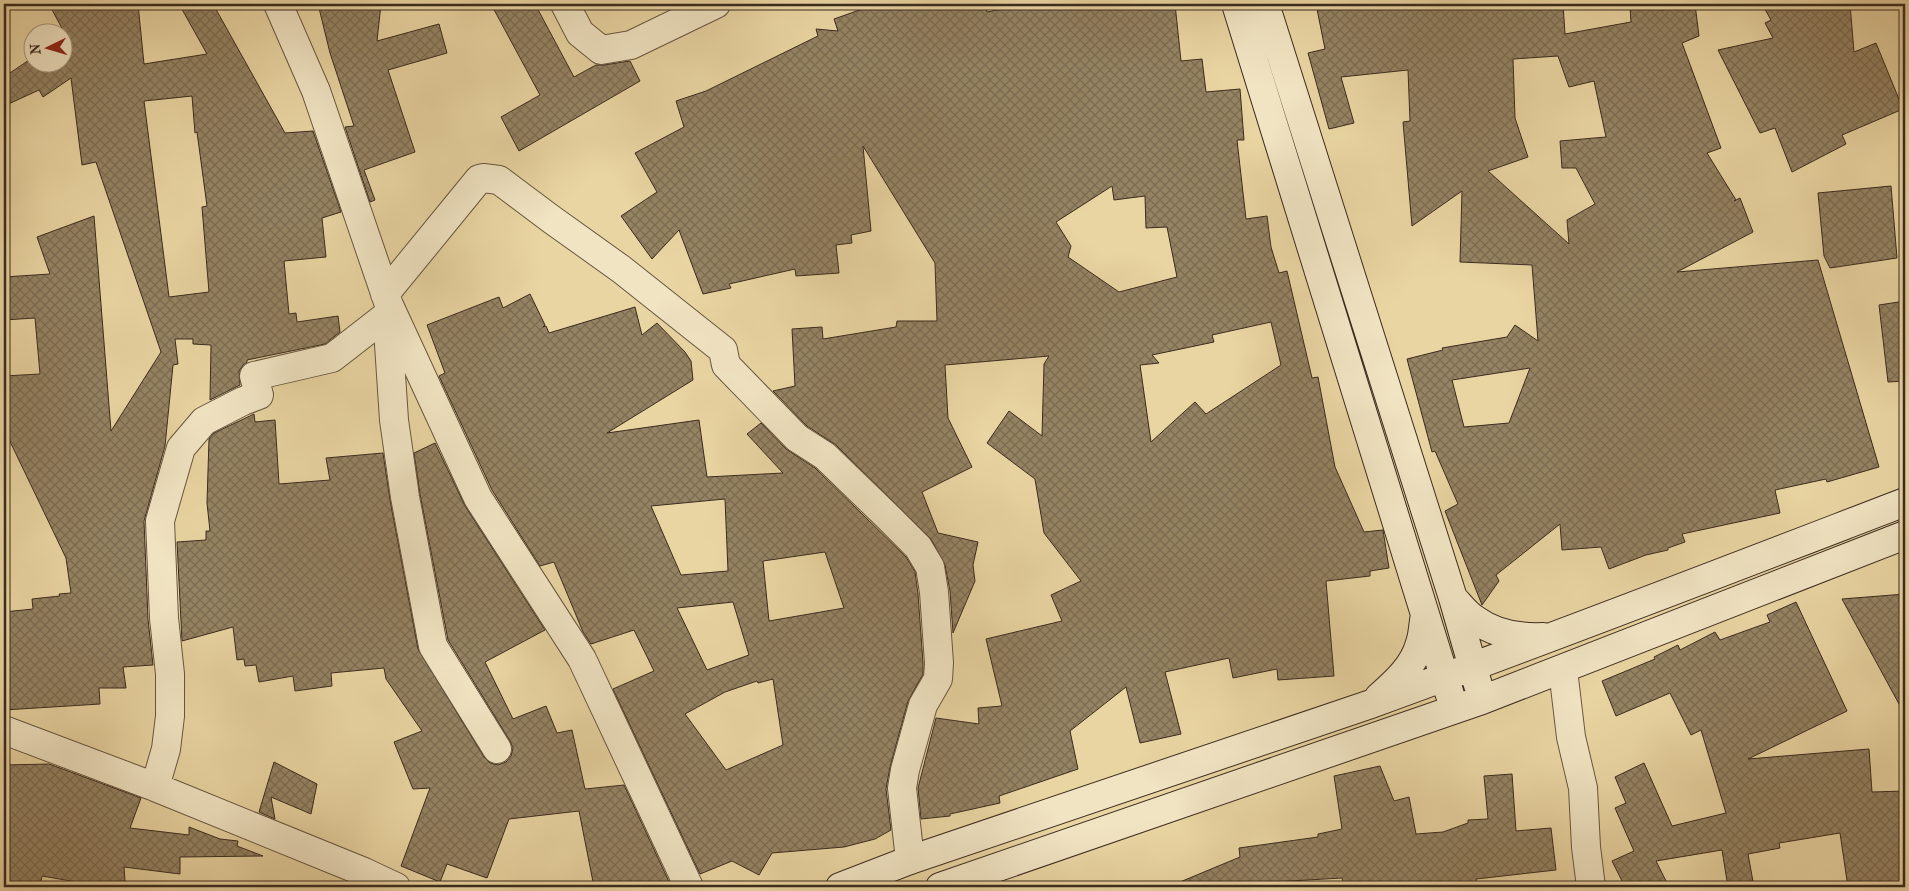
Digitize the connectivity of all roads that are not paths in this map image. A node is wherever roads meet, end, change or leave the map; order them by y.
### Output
1 (565, 4) edge
2 (713, 4) edge
3 (1236, 4) edge
4 (1265, 4) edge
5 (279, 6) edge
6 (387, 305) junction
7 (1905, 502) edge
8 (1905, 535) edge
9 (1453, 598) junction
10 (1425, 612) junction
11 (1555, 637) junction
12 (1472, 667) junction
13 (1563, 670) junction
14 (1445, 677) junction
15 (1482, 700) junction
16 (1371, 704) junction
17 (1454, 710) junction
18 (4, 730) edge
19 (497, 749) dead end
20 (155, 787) junction
21 (910, 860) junction
22 (949, 886) edge
23 (396, 887) edge
24 (690, 887) edge
25 (840, 887) edge
26 (1591, 887) edge

1 - 2 street
3 - 10 street
4 - 9 street
5 - 6 street
6 - 19 street
6 - 20 street
6 - 21 street
6 - 24 street
7 - 11 street
8 - 13 street
9 - 11 street
9 - 12 street
10 - 14 street
10 - 16 street
11 - 12 street
12 - 14 street
12 - 15 street
13 - 15 street
13 - 26 street
14 - 16 street
14 - 17 street
15 - 17 street
16 - 21 street
17 - 22 street
18 - 20 street
20 - 23 street
21 - 25 street

